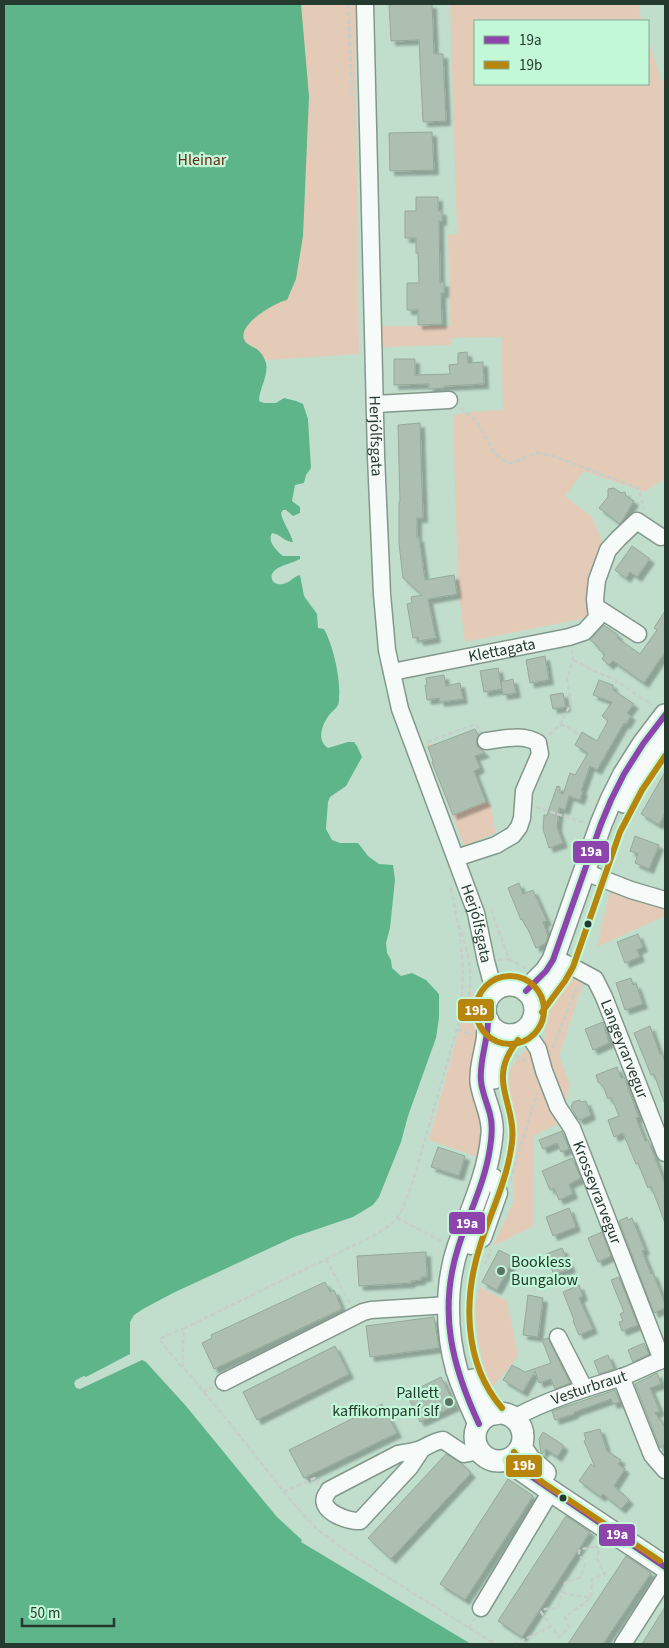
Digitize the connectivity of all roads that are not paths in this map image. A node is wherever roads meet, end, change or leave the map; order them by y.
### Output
1 (365, 4) edge
2 (449, 400) road end
3 (375, 404) junction
4 (656, 533) road end
5 (596, 608) junction
6 (638, 634) dead end
7 (392, 672) junction
8 (662, 712) edge
9 (486, 741) road end
10 (665, 741) edge
11 (456, 858) junction
12 (590, 874) junction
13 (665, 900) edge
14 (574, 968) junction
15 (530, 989) junction
16 (494, 991) junction
17 (488, 1021) junction
18 (518, 1032) junction
19 (665, 1153) edge
20 (465, 1250) junction
21 (449, 1305) junction
22 (558, 1337) dead end
23 (664, 1359) edge
24 (621, 1377) junction
25 (224, 1382) dead end
26 (584, 1388) junction
27 (496, 1418) junction
28 (422, 1449) junction
29 (480, 1451) junction
30 (514, 1454) junction
31 (665, 1470) edge
32 (551, 1491) junction
33 (665, 1554) edge
34 (665, 1567) edge
35 (665, 1578) edge
36 (481, 1608) dead end
37 (623, 1644) edge

1 - 3 street, Herjólfsgata
2 - 3 street
3 - 7 street, Herjólfsgata
4 - 5 street, Klettagata
5 - 6 street
5 - 7 street, Klettagata
7 - 11 street, Herjólfsgata
8 - 12 main road
9 - 11 street
10 - 12 main road
11 - 16 street, Herjólfsgata
12 - 13 street
12 - 14 main road
12 - 15 main road
14 - 15 main road
14 - 19 street, Langeyrarvegur
15 - 16 main road
15 - 18 main road
16 - 17 main road
17 - 18 main road
17 - 20 main road
18 - 20 main road
18 - 23 street, Krosseyrarvegur
20 - 21 main road
20 - 27 main road
21 - 25 street
21 - 27 main road
22 - 26 street
23 - 24 street, Vesturbraut
24 - 26 street, Vesturbraut
24 - 31 street
26 - 27 street, Vesturbraut
27 - 29 main road
27 - 30 main road
28 - 28 street
28 - 29 street
29 - 30 main road
30 - 32 main road
30 - 33 main road
32 - 34 main road
32 - 36 street
35 - 37 street

